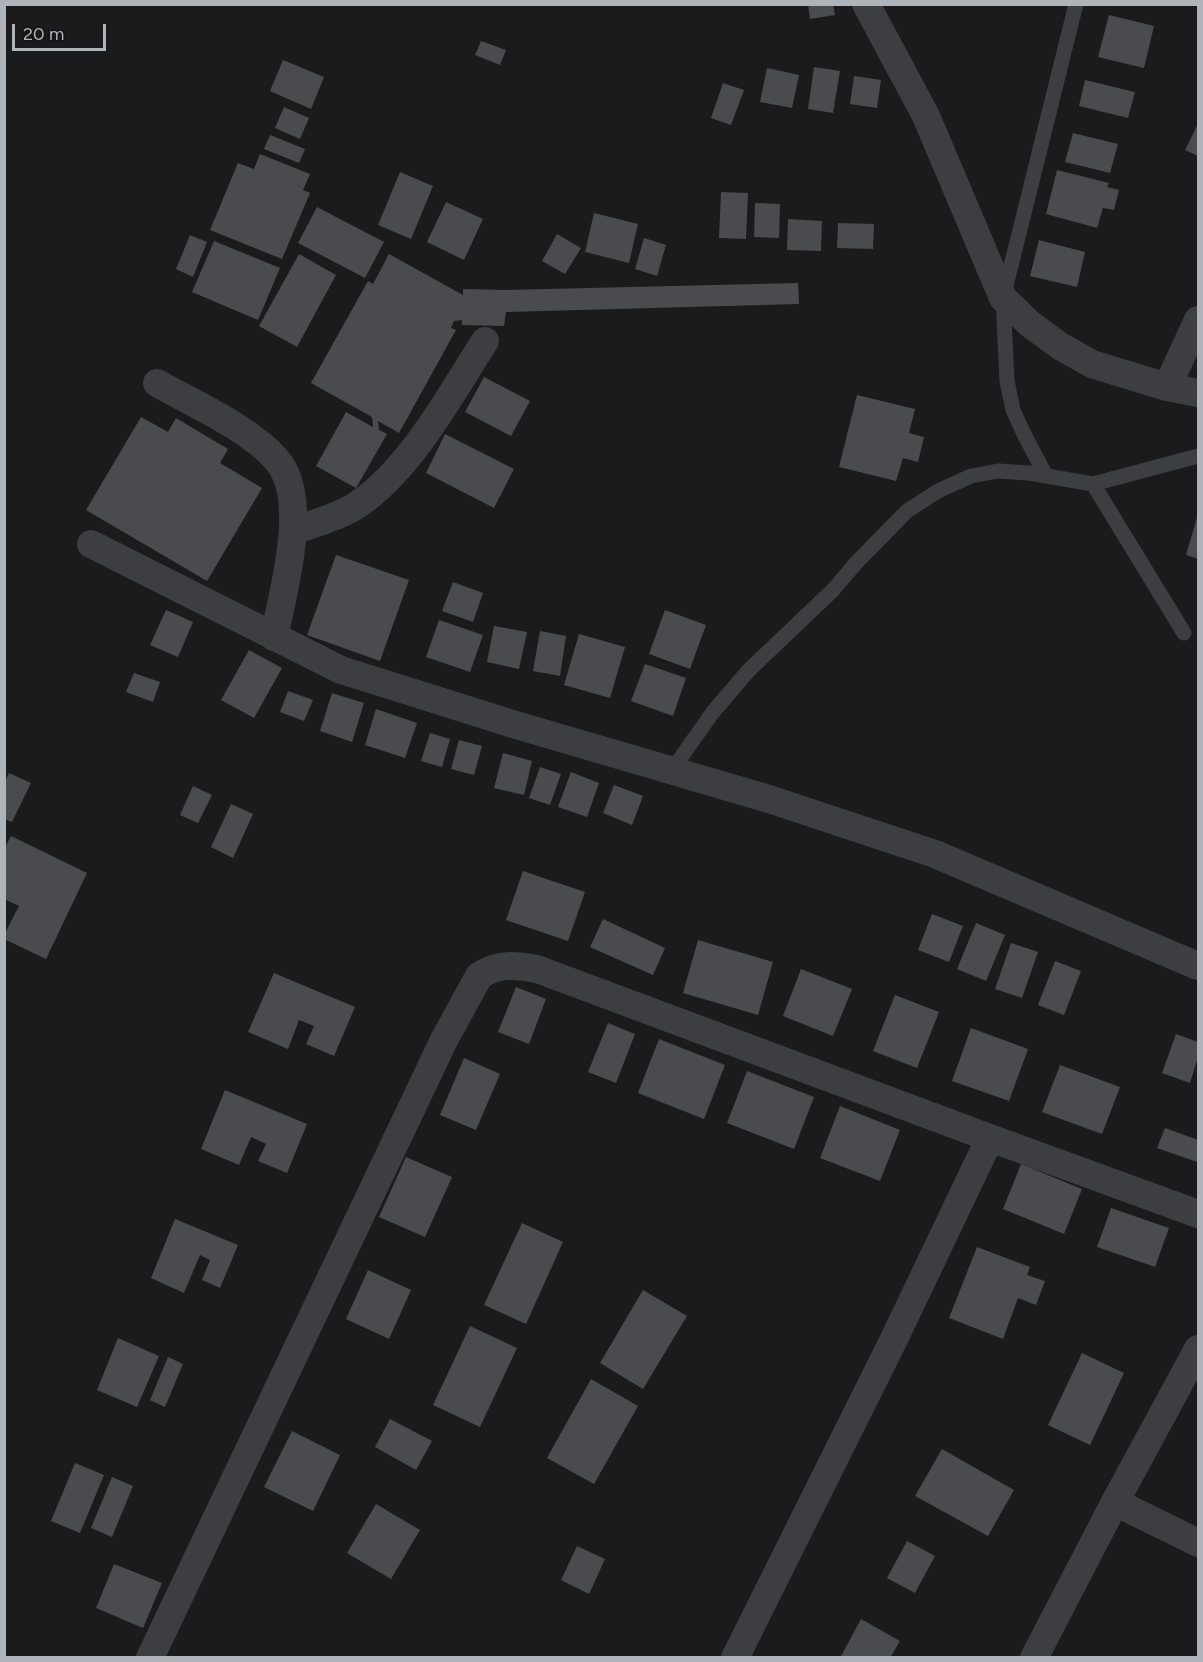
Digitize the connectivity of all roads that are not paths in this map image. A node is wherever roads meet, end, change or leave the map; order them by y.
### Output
1 (866, 4) edge
2 (1076, 4) edge
3 (1003, 298) junction
4 (1198, 320) edge
5 (484, 341) dead end
6 (157, 383) dead end
7 (1167, 387) junction
8 (1198, 393) edge
9 (1198, 456) edge
10 (1046, 476) junction
11 (1093, 484) junction
12 (293, 531) junction
13 (91, 544) dead end
14 (1184, 633) dead end
15 (274, 637) junction
16 (672, 770) junction
17 (1198, 966) edge
18 (990, 1138) junction
19 (1198, 1214) edge
20 (1198, 1349) edge
21 (1115, 1502) junction
22 (1198, 1543) edge
23 (150, 1658) edge
24 (735, 1658) edge
25 (1034, 1658) edge

1 - 3 street
2 - 3 lane
3 - 7 street
3 - 10 lane
4 - 7 street
5 - 12 street
6 - 12 street
7 - 8 street
9 - 11 lane
10 - 11 lane
10 - 16 lane
11 - 14 lane
12 - 15 street
13 - 15 street
15 - 16 street
16 - 17 street
18 - 19 street
18 - 23 street
18 - 24 street
20 - 21 street
21 - 22 street
21 - 25 street

